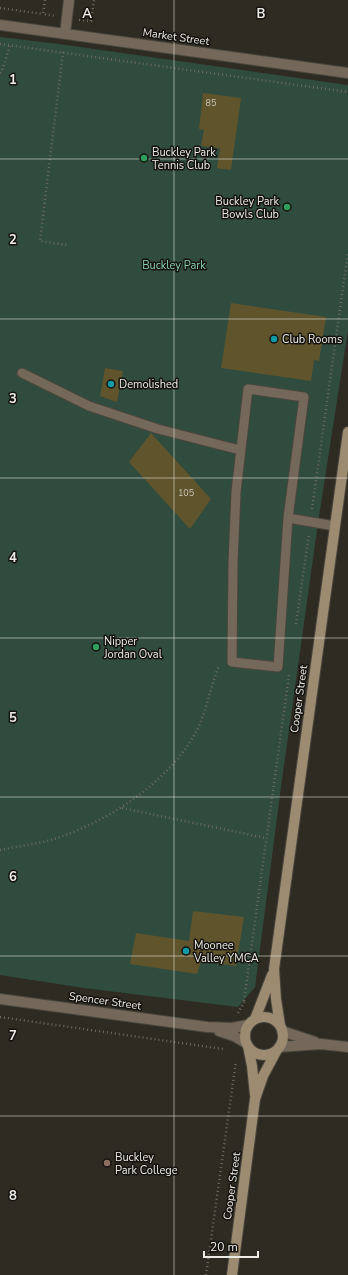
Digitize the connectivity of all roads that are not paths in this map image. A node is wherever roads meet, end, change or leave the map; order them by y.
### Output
1 (69, 0) edge
2 (0, 25) edge
3 (65, 34) junction
4 (348, 73) edge
5 (22, 373) dead end
6 (348, 432) edge
7 (240, 450) junction
8 (288, 518) junction
9 (335, 526) junction
10 (274, 969) junction
11 (0, 999) edge
12 (252, 1022) junction
13 (281, 1028) junction
14 (232, 1031) junction
15 (247, 1044) junction
16 (321, 1044) junction
17 (348, 1047) edge
18 (278, 1049) junction
19 (255, 1100) junction
20 (232, 1275) edge

1 - 3 street
2 - 3 street, Market Street
3 - 4 street, Market Street
5 - 7 lane
6 - 9 street, Cooper Street
7 - 8 lane
7 - 8 lane
8 - 9 lane
9 - 10 street, Cooper Street
10 - 12 street, Cooper Street
10 - 13 street, Cooper Street
11 - 14 street, Spencer Street
12 - 13 street
12 - 14 street, Spencer Street
12 - 15 street
13 - 16 street
13 - 18 street
14 - 15 street, Spencer Street
15 - 18 street
15 - 19 street, Cooper Street
16 - 17 street
16 - 18 street
18 - 19 street, Cooper Street
19 - 20 street, Cooper Street

